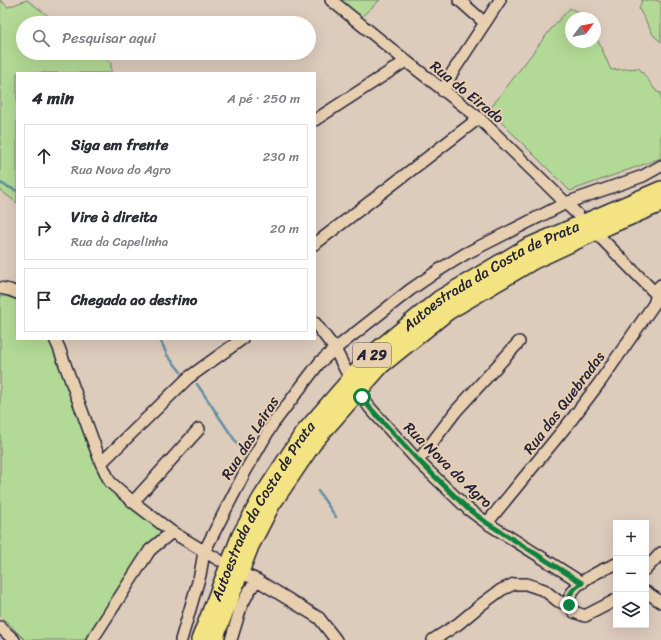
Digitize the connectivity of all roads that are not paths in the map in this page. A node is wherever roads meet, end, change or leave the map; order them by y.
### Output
1 (331, 0) edge
2 (459, 0) edge
3 (500, 0) edge
4 (485, 23) junction
5 (406, 62) junction
6 (443, 90) junction
7 (479, 118) junction
8 (316, 119) edge
9 (661, 166) edge
10 (661, 190) edge
11 (566, 203) junction
12 (661, 203) edge
13 (578, 215) dead end
14 (601, 238) dead end
15 (316, 243) edge
16 (661, 285) edge
17 (0, 288) edge
18 (16, 293) edge
19 (659, 298) edge
20 (316, 323) edge
21 (56, 340) edge
22 (241, 340) edge
23 (519, 342) dead end
24 (335, 349) junction
25 (346, 370) dead end
26 (362, 397) dead end
27 (199, 429) dead end
28 (418, 460) junction
29 (101, 463) junction
30 (133, 502) junction
31 (487, 523) junction
32 (172, 532) junction
33 (204, 552) junction
34 (661, 553) edge
35 (219, 560) dead end
36 (613, 566) edge
37 (649, 566) edge
38 (582, 583) junction
39 (649, 594) edge
40 (613, 602) edge
41 (661, 602) edge
42 (569, 605) junction
43 (0, 627) edge
44 (14, 640) edge
45 (92, 640) edge
46 (181, 640) edge
47 (200, 640) edge
48 (215, 640) edge
49 (231, 640) edge
50 (336, 640) edge
51 (433, 640) edge

1 - 5 street, Rua do Eirado
2 - 4 street
3 - 4 street
4 - 6 street
5 - 6 street, Rua do Eirado
5 - 8 street
6 - 7 street, Rua do Eirado
7 - 11 street, Rua do Eirado
7 - 15 street
9 - 11 street, Rua das Leiras
10 - 47 highway, Autoestrada da Costa de Prata / A 29
11 - 13 street, Rua do Eirado
11 - 24 street, Rua das Leiras
12 - 48 highway, Autoestrada da Costa de Prata / A 29
14 - 19 street
16 - 19 street, Rua das Quebradas
17 - 18 street
19 - 31 street, Rua das Quebradas
20 - 24 street
21 - 29 street
22 - 29 street
23 - 28 street
24 - 25 street
24 - 33 street, Rua das Leiras
26 - 28 street, Rua Nova do Agro
27 - 30 street
28 - 31 street, Rua Nova do Agro
29 - 30 street
30 - 32 street
31 - 38 street, Rua Nova do Agro
32 - 33 street
32 - 45 street
33 - 35 street
33 - 46 street, Rua das Leiras
34 - 37 street
36 - 38 street
38 - 42 street
39 - 41 street
40 - 42 street
42 - 51 street
43 - 44 street
49 - 50 street

